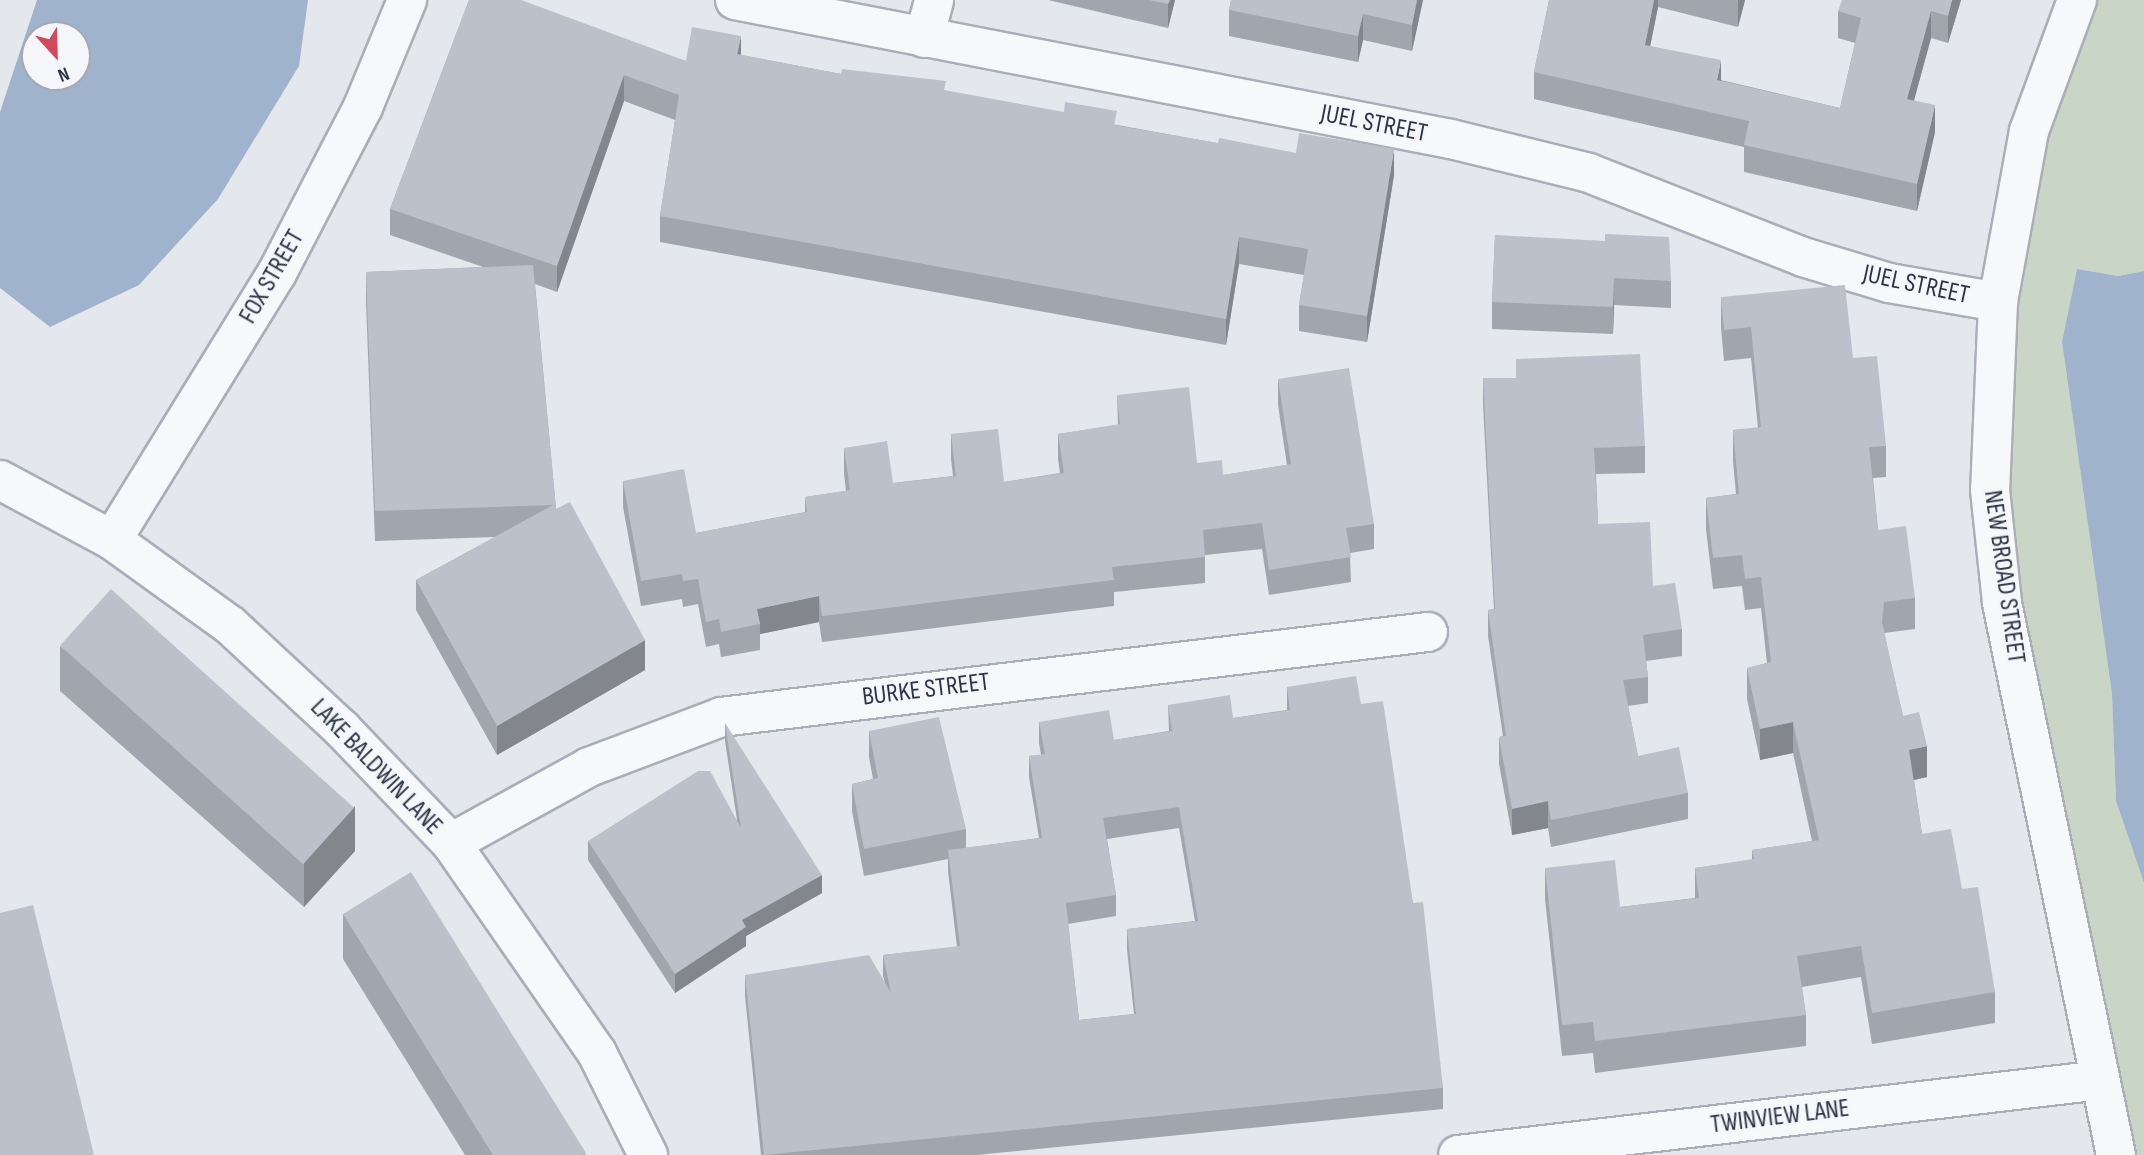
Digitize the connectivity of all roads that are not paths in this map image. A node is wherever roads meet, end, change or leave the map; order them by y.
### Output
1 (407, 0) edge
2 (735, 0) edge
3 (934, 0) edge
4 (2077, 0) edge
5 (924, 38) junction
6 (1998, 302) junction
7 (0, 480) edge
8 (112, 540) junction
9 (1428, 632) dead end
10 (451, 843) junction
11 (2101, 1080) junction
12 (2106, 1154) edge
13 (648, 1155) edge
14 (1458, 1155) edge

1 - 8 street, FOX STREET
2 - 5 street, JUEL STREET
3 - 5 street
4 - 6 street, NEW BROAD STREET
5 - 6 street, JUEL STREET
6 - 11 street, NEW BROAD STREET
7 - 8 street, LAKE BALDWIN LANE
8 - 10 street, LAKE BALDWIN LANE
9 - 10 street, BURKE STREET
10 - 13 street, LAKE BALDWIN LANE
11 - 12 street, NEW BROAD STREET
11 - 14 street, TWINVIEW LANE

